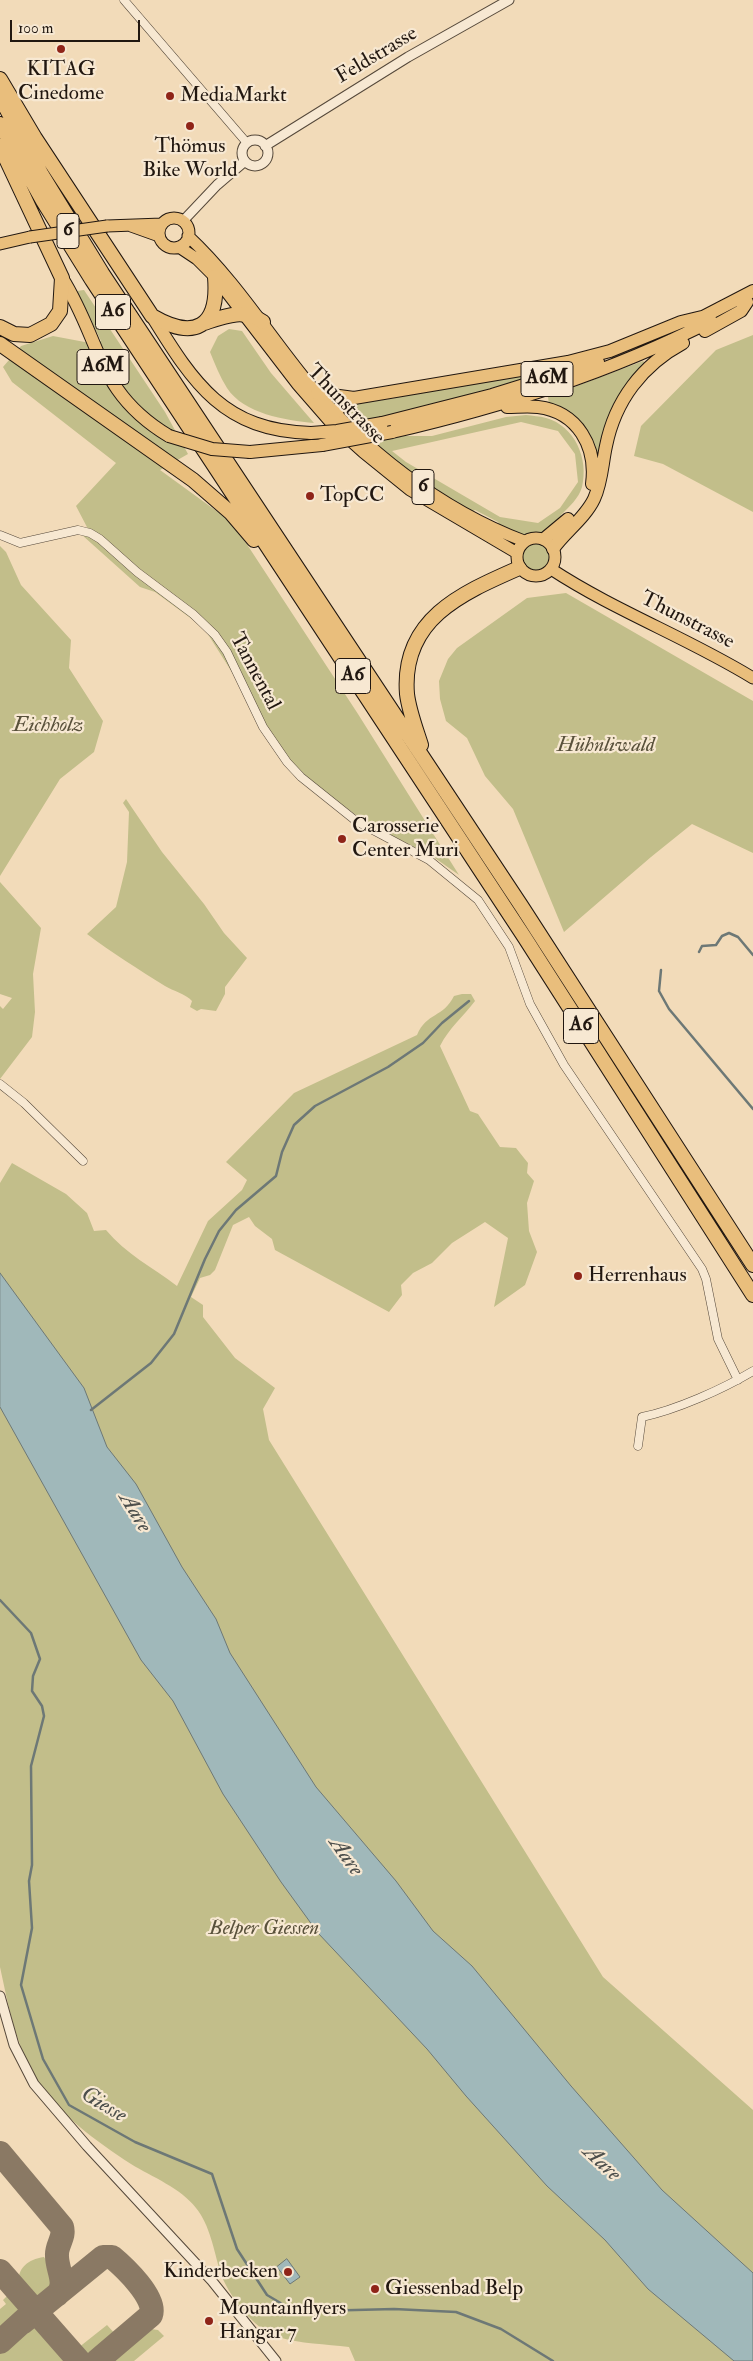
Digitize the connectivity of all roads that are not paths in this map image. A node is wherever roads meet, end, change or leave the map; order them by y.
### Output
1 (124, 0) edge
2 (509, 0) edge
3 (0, 79) edge
4 (0, 97) edge
5 (0, 124) edge
6 (247, 143) junction
7 (0, 146) edge
8 (265, 146) junction
9 (245, 161) junction
10 (183, 221) junction
11 (162, 224) junction
12 (131, 226) junction
13 (159, 236) junction
14 (188, 236) junction
15 (0, 244) edge
16 (179, 247) junction
17 (215, 277) junction
18 (62, 278) junction
19 (751, 297) edge
20 (243, 313) junction
21 (152, 316) junction
22 (706, 316) junction
23 (263, 322) junction
24 (204, 323) junction
25 (0, 327) edge
26 (0, 344) edge
27 (317, 393) junction
28 (354, 398) junction
29 (494, 406) junction
30 (334, 418) junction
31 (0, 535) edge
32 (544, 540) junction
33 (524, 542) junction
34 (553, 549) junction
35 (517, 553) junction
36 (519, 568) junction
37 (551, 569) junction
38 (298, 592) junction
39 (753, 678) edge
40 (426, 761) junction
41 (0, 1084) edge
42 (84, 1161) dead end
43 (753, 1265) edge
44 (753, 1295) edge
45 (753, 1371) edge
46 (738, 1380) junction
47 (638, 1446) dead end
48 (0, 1996) edge
49 (276, 2361) edge

1 - 6 street
2 - 8 street, Feldstrasse
3 - 21 highway
4 - 40 highway, A6
5 - 38 highway, A6
6 - 8 street
6 - 9 street
7 - 18 highway
8 - 9 street
9 - 10 street
10 - 11 main road
10 - 14 main road
11 - 12 main road, 6
11 - 13 main road
12 - 13 main road, 6
12 - 15 main road, 6, bridge
13 - 16 main road
14 - 16 main road
14 - 23 main road, Thunstrasse / 6
16 - 17 main road, Thunstrasse / 6
17 - 20 main road, Thunstrasse / 6
17 - 24 highway
18 - 25 highway
18 - 29 highway, A6M, bridge
19 - 22 highway, A6M
19 - 29 highway, A6M
19 - 34 highway
20 - 23 highway
20 - 24 highway
20 - 30 main road, Thunstrasse / 6
21 - 22 highway, A6M, bridge
21 - 24 highway
22 - 28 highway
23 - 27 main road, Thunstrasse / 6
26 - 38 highway
27 - 28 highway
27 - 30 main road, Thunstrasse / 6
28 - 30 highway
29 - 32 highway
30 - 33 main road, Thunstrasse / 6
30 - 35 main road, Thunstrasse / 6
31 - 46 street, Tannental
32 - 33 main road
32 - 34 main road
33 - 35 main road
34 - 37 main road
35 - 36 main road
36 - 37 main road
36 - 40 highway
37 - 39 main road, Thunstrasse
38 - 44 highway, A6
40 - 43 highway, A6
41 - 42 street
45 - 46 street
46 - 47 street
48 - 49 street

